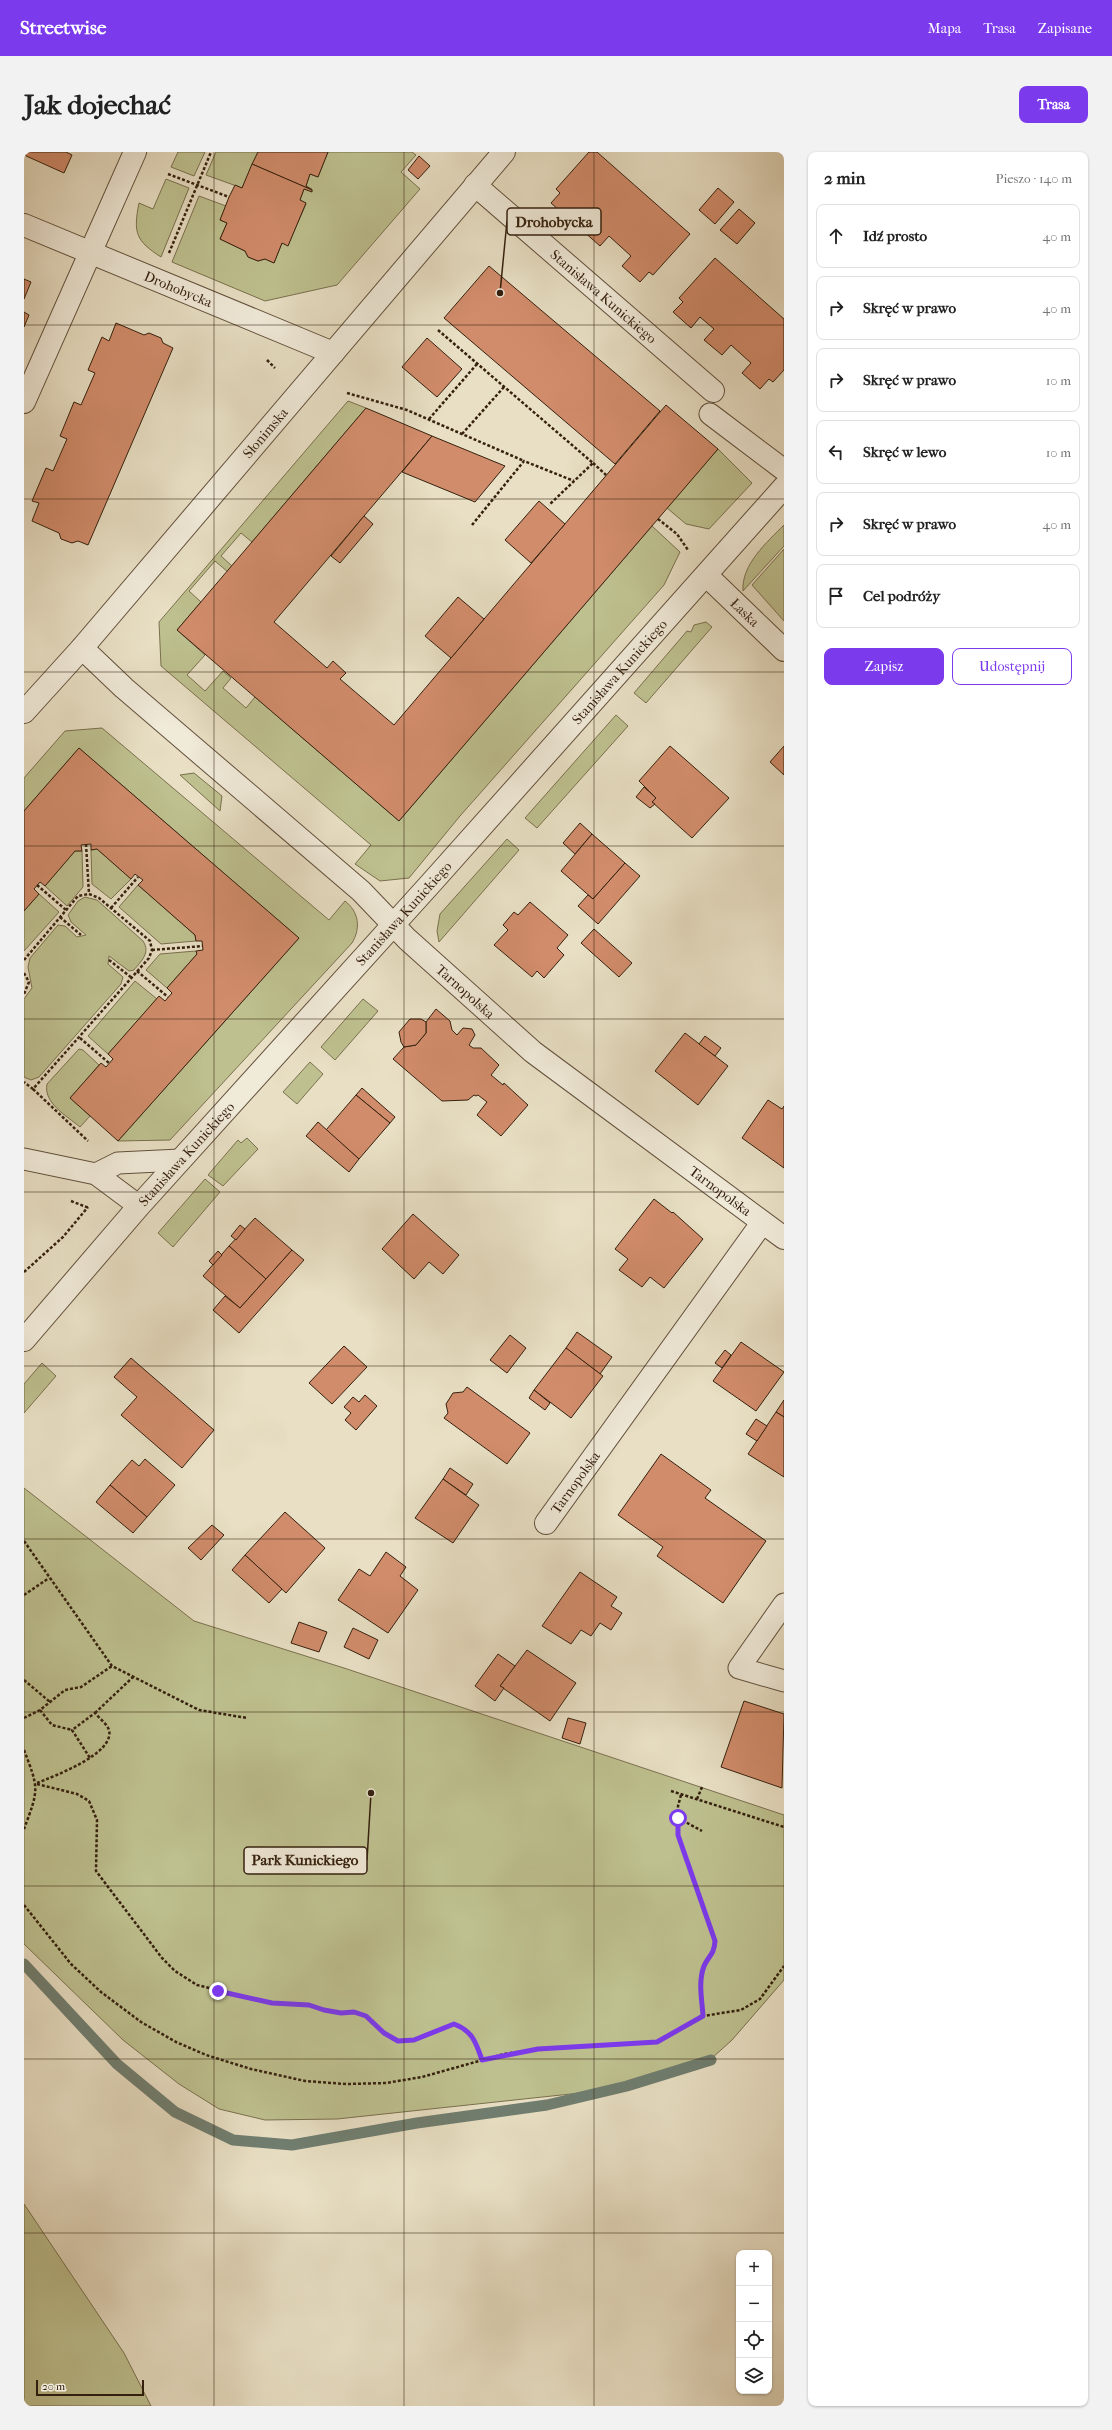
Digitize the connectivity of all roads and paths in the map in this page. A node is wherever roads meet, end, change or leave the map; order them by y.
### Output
1 (135, 152) edge
2 (211, 152) edge
3 (504, 152) edge
4 (168, 174) dead end
5 (475, 185) junction
6 (197, 186) junction
7 (229, 197) dead end
8 (24, 225) edge
9 (89, 254) junction
10 (168, 256) dead end
11 (438, 330) dead end
12 (333, 353) junction
13 (478, 364) junction
14 (504, 387) junction
15 (713, 391) dead end
16 (347, 393) dead end
17 (24, 402) edge
18 (710, 414) dead end
19 (429, 419) junction
20 (462, 434) junction
21 (524, 461) junction
22 (592, 463) junction
23 (784, 470) edge
24 (606, 475) dead end
25 (574, 482) junction
26 (784, 487) edge
27 (549, 505) dead end
28 (658, 518) dead end
29 (472, 525) dead end
30 (677, 534) dead end
31 (706, 576) junction
32 (82, 648) junction
33 (784, 650) edge
34 (24, 712) edge
35 (86, 844) dead end
36 (138, 877) dead end
37 (37, 885) dead end
38 (89, 894) junction
39 (111, 908) junction
40 (66, 910) junction
41 (60, 917) junction
42 (394, 925) junction
43 (81, 936) dead end
44 (203, 946) dead end
45 (152, 950) junction
46 (24, 960) edge
47 (109, 960) dead end
48 (137, 971) junction
49 (24, 973) edge
50 (132, 978) junction
51 (24, 994) edge
52 (168, 996) dead end
53 (80, 1038) junction
54 (109, 1063) dead end
55 (24, 1082) edge
56 (33, 1089) junction
57 (75, 1129) dead end
58 (24, 1159) edge
59 (180, 1160) junction
60 (96, 1174) junction
61 (139, 1206) junction
62 (88, 1207) dead end
63 (762, 1223) junction
64 (784, 1238) edge
65 (24, 1272) edge
66 (24, 1340) edge
67 (546, 1523) dead end
68 (24, 1541) edge
69 (49, 1578) junction
70 (24, 1595) edge
71 (784, 1604) edge
72 (112, 1666) junction
73 (133, 1677) junction
74 (24, 1680) edge
75 (784, 1681) edge
76 (50, 1702) junction
77 (40, 1710) junction
78 (95, 1714) junction
79 (24, 1718) edge
80 (247, 1718) dead end
81 (72, 1730) junction
82 (24, 1750) edge
83 (90, 1758) junction
84 (37, 1784) junction
85 (702, 1787) dead end
86 (671, 1791) dead end
87 (681, 1795) junction
88 (697, 1799) junction
89 (678, 1818) junction
90 (784, 1827) edge
91 (24, 1829) edge
92 (702, 1831) dead end
93 (24, 1905) edge
94 (784, 1966) edge
95 (703, 2016) junction
96 (482, 2060) junction

1 - 9 street
2 - 6 path
3 - 5 street, Słonimska
4 - 6 path
5 - 12 street, Słonimska
5 - 15 street, Stanisława Kunickiego
6 - 7 path
6 - 10 path
8 - 9 street, Drohobycka
9 - 12 street, Drohobycka
9 - 17 street
11 - 13 path
12 - 32 street, Słonimska
13 - 14 path
13 - 19 path
14 - 20 path
14 - 22 path
16 - 19 path
18 - 23 lane
19 - 20 path
20 - 21 path
21 - 25 path
21 - 29 path
22 - 24 path
22 - 25 path
25 - 27 path
26 - 31 street, Stanisława Kunickiego
28 - 30 path
31 - 33 street, Łaska
31 - 42 street, Stanisława Kunickiego
32 - 34 street, Słonimska
32 - 42 street, Tarnopolska
35 - 38 path
36 - 39 path
37 - 40 path
38 - 39 path
38 - 40 path
39 - 45 path
40 - 41 path
41 - 43 path
41 - 46 path
42 - 59 street, Stanisława Kunickiego
42 - 63 street, Tarnopolska
44 - 45 path
45 - 48 path
47 - 50 path
48 - 50 path
48 - 52 path
49 - 51 path
50 - 53 path
53 - 54 path
53 - 56 path
55 - 56 path
56 - 57 path
58 - 60 lane
59 - 60 lane
59 - 61 street, Stanisława Kunickiego
60 - 61 lane
61 - 66 street, Stanisława Kunickiego
62 - 65 path
63 - 64 street
63 - 67 street, Tarnopolska
68 - 69 path
69 - 70 path
69 - 72 path
71 - 75 lane
72 - 73 path
72 - 76 path
73 - 78 path
73 - 80 path
74 - 76 path
76 - 77 path
77 - 79 path
77 - 81 path
78 - 81 path
78 - 83 path
81 - 83 path
82 - 84 path
83 - 84 path
84 - 91 path
84 - 96 path
85 - 88 path
86 - 87 path
87 - 88 path
87 - 89 path
88 - 90 path
89 - 92 path
89 - 95 path
93 - 96 path
94 - 95 path
95 - 96 path

